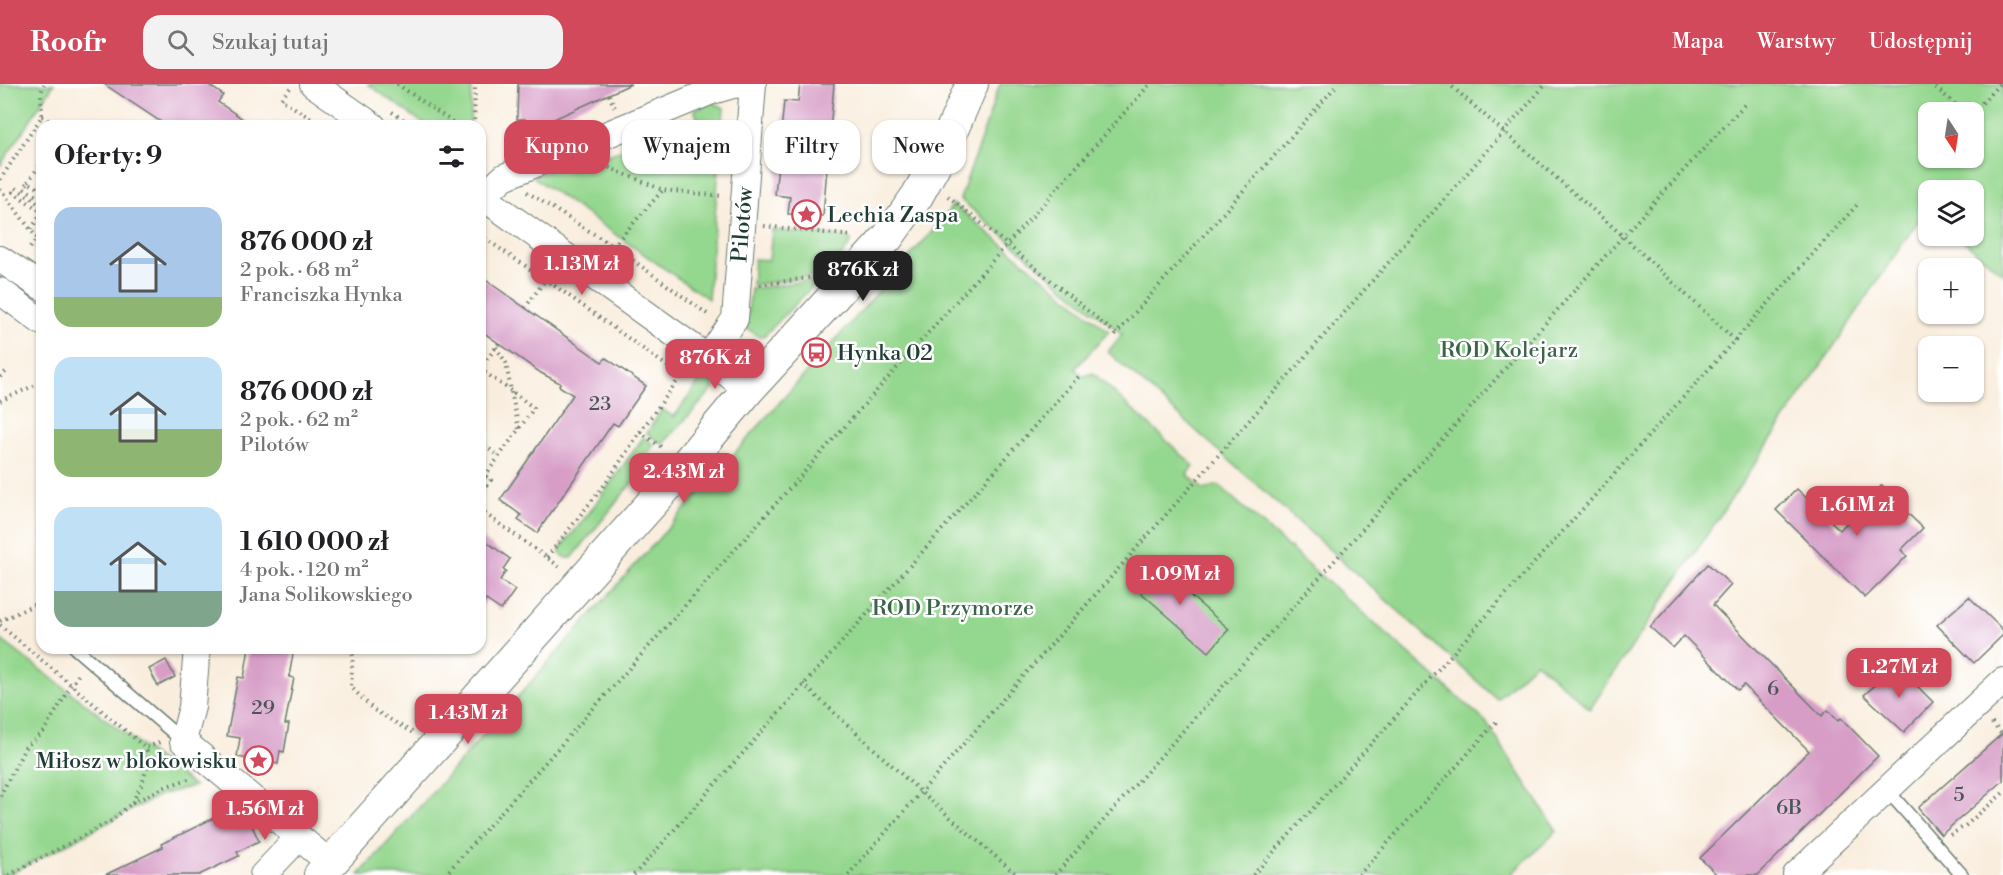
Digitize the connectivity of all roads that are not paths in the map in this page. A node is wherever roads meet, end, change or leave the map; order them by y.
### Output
1 (313, 84) edge
2 (751, 84) edge
3 (972, 84) edge
4 (364, 120) edge
5 (486, 192) edge
6 (486, 200) edge
7 (7, 264) edge
8 (36, 283) edge
9 (0, 291) edge
10 (36, 318) edge
11 (700, 361) junction
12 (748, 390) junction
13 (81, 654) edge
14 (196, 654) edge
15 (2003, 681) edge
16 (173, 740) junction
17 (1887, 790) junction
18 (298, 837) junction
19 (325, 869) edge
20 (263, 875) edge
21 (1796, 875) edge
22 (1962, 875) edge

1 - 4 street
2 - 5 street, Pilotów
2 - 11 street, Pilotów
3 - 12 street
6 - 11 street, Pilotów
7 - 8 street
9 - 10 street
11 - 12 street, Pilotów
12 - 19 street
13 - 16 lane
14 - 16 street
15 - 17 street
16 - 18 street
17 - 21 street
17 - 22 lane
18 - 19 street
18 - 20 street

